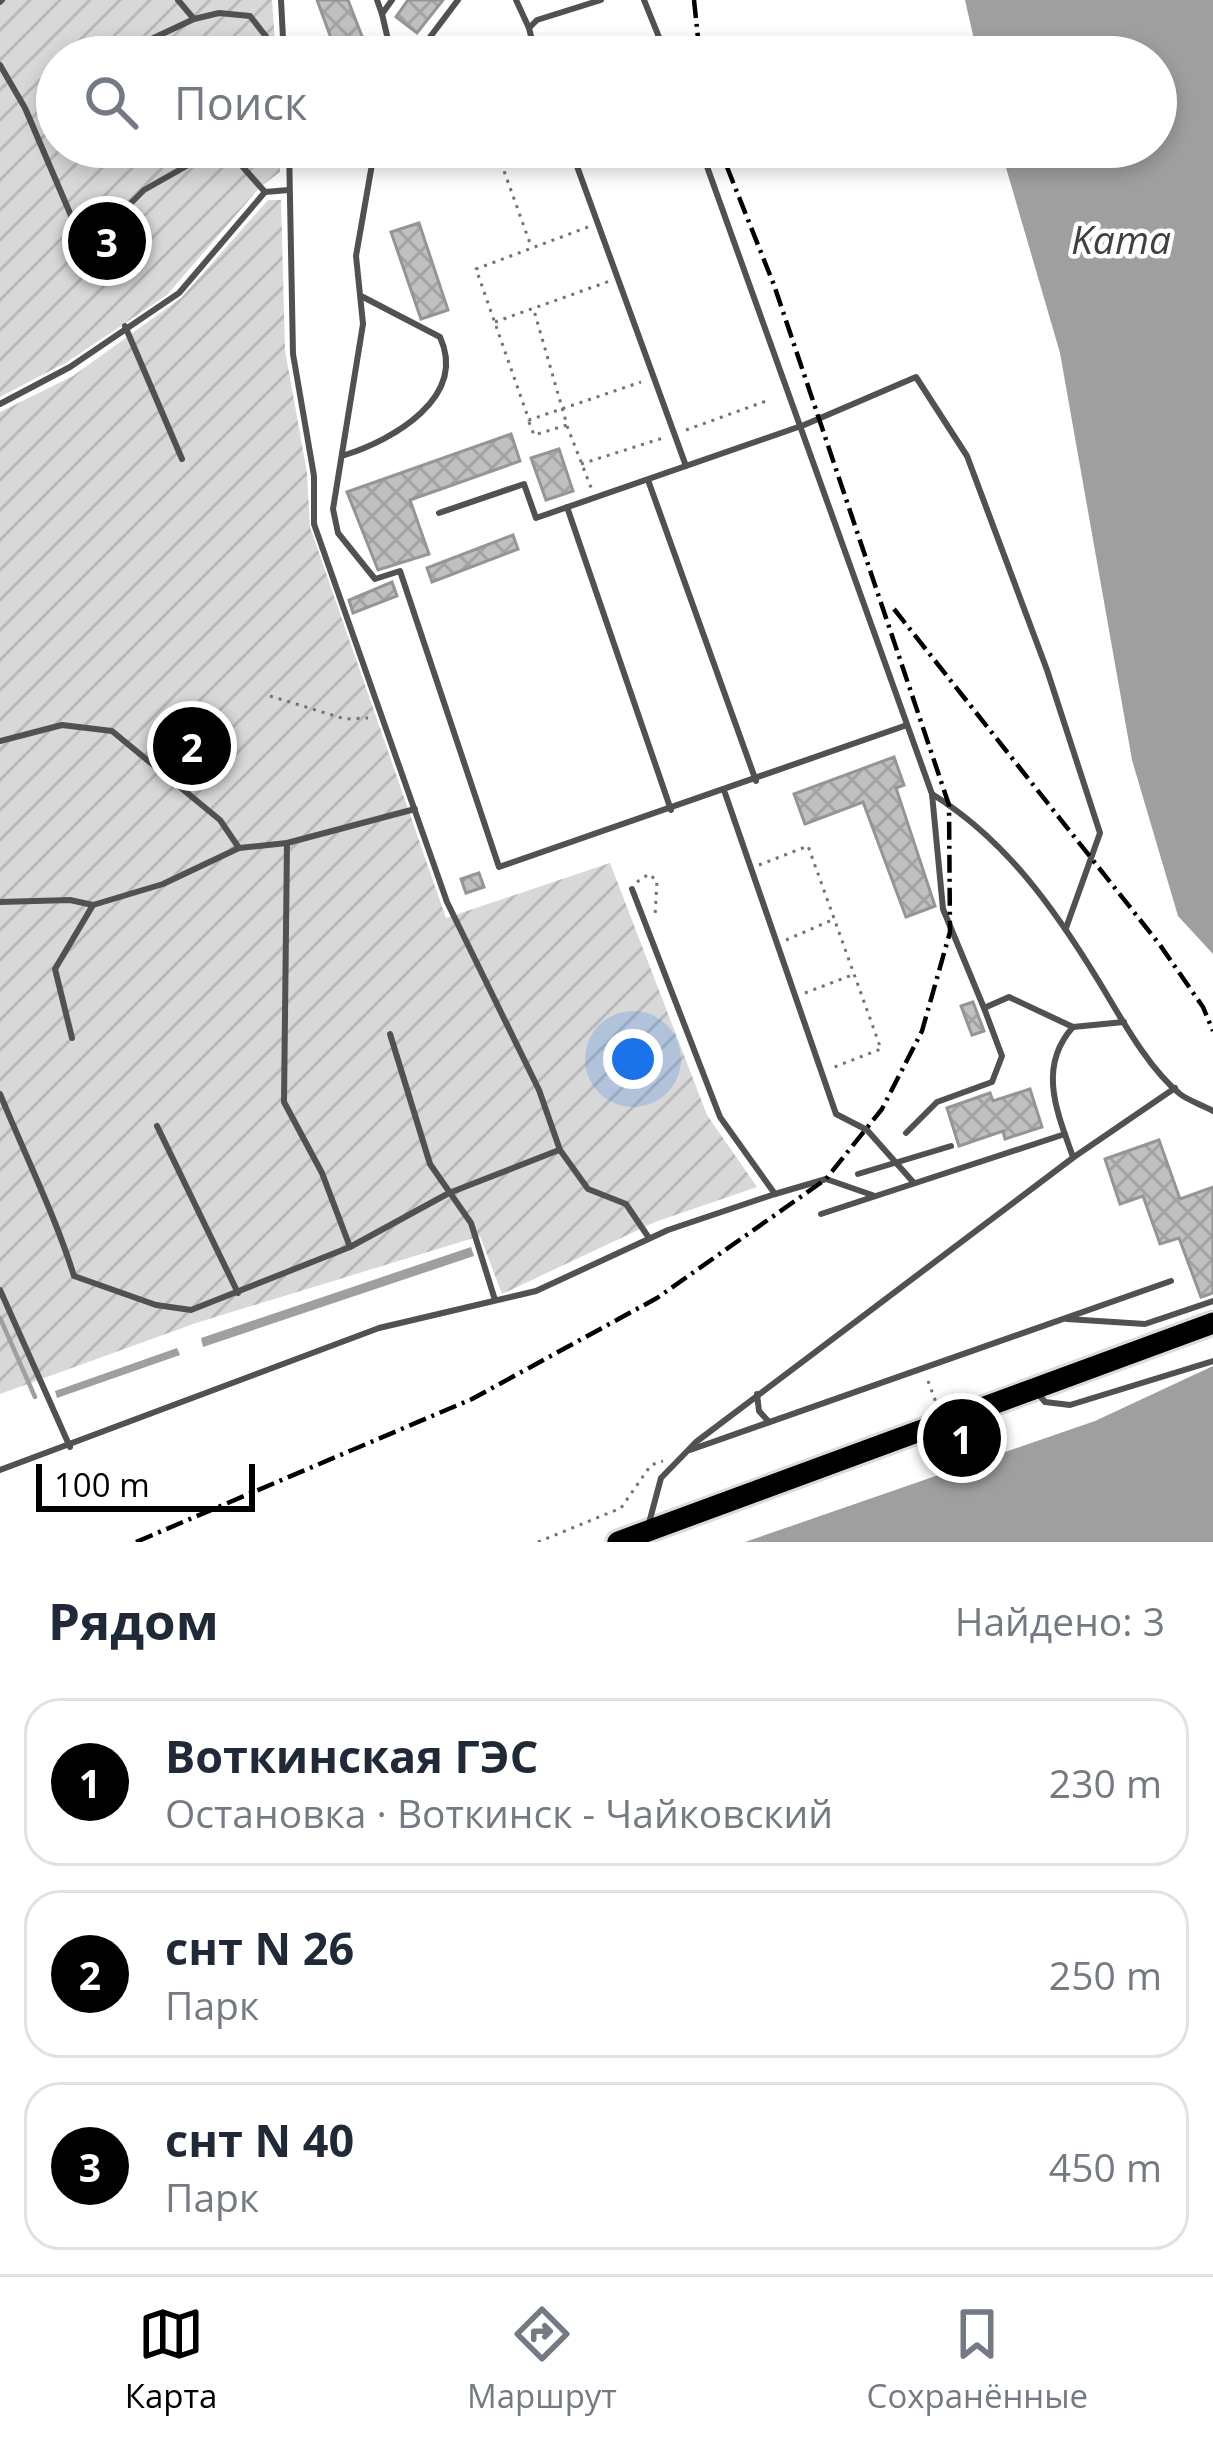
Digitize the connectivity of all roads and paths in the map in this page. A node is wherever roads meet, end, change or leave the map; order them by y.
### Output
1 (178, 0) edge
2 (281, 0) edge
3 (377, 0) edge
4 (392, 0) edge
5 (458, 0) edge
6 (516, 0) edge
7 (602, 0) edge
8 (644, 0) edge
9 (382, 14) junction
10 (194, 20) junction
11 (529, 28) junction
12 (159, 36) edge
13 (266, 36) edge
14 (282, 36) edge
15 (387, 36) edge
16 (431, 36) edge
17 (531, 36) edge
18 (659, 36) edge
19 (0, 65) edge
20 (36, 134) edge
21 (51, 168) edge
22 (183, 168) edge
23 (242, 168) edge
24 (290, 168) edge
25 (371, 168) edge
26 (503, 168) edge
27 (579, 168) edge
28 (708, 168) edge
29 (291, 190) junction
30 (265, 192) junction
31 (601, 223) junction
32 (532, 248) junction
33 (620, 278) junction
34 (363, 296) junction
35 (533, 307) junction
36 (494, 322) junction
37 (125, 326) junction
38 (654, 377) junction
39 (0, 404) edge
40 (562, 410) junction
41 (529, 420) junction
42 (567, 425) junction
43 (804, 425) junction
44 (345, 455) junction
45 (182, 458) dead end
46 (686, 466) junction
47 (648, 479) junction
48 (594, 498) junction
49 (567, 507) junction
50 (440, 513) dead end
51 (270, 696) dead end
52 (382, 717) junction
53 (907, 725) junction
54 (0, 741) edge
55 (756, 782) junction
56 (725, 793) junction
57 (932, 794) junction
58 (415, 809) junction
59 (672, 812) junction
60 (287, 843) junction
61 (239, 848) junction
62 (751, 868) junction
63 (632, 889) joint
64 (0, 902) edge
65 (93, 905) junction
66 (835, 919) junction
67 (1066, 928) junction
68 (650, 932) junction
69 (779, 944) junction
70 (855, 974) junction
71 (798, 996) junction
72 (984, 1008) junction
73 (1124, 1022) junction
74 (1072, 1027) junction
75 (390, 1034) dead end
76 (72, 1038) dead end
77 (825, 1070) junction
78 (1174, 1088) junction
79 (0, 1094) edge
80 (1213, 1111) edge
81 (157, 1126) dead end
82 (906, 1132) dead end
83 (1065, 1134) junction
84 (951, 1146) dead end
85 (560, 1150) junction
86 (1074, 1157) junction
87 (896, 1163) junction
88 (858, 1174) dead end
89 (914, 1183) junction
90 (448, 1193) junction
91 (775, 1194) junction
92 (875, 1196) junction
93 (821, 1214) dead end
94 (649, 1238) junction
95 (350, 1247) junction
96 (1171, 1281) dead end
97 (0, 1290) edge
98 (238, 1293) junction
99 (495, 1300) junction
100 (1213, 1300) edge
101 (1063, 1318) junction
102 (1213, 1323) edge
103 (1213, 1360) edge
104 (923, 1368) junction
105 (1034, 1389) junction
106 (757, 1393) junction
107 (769, 1421) junction
108 (943, 1422) junction
109 (70, 1447) junction
110 (687, 1451) junction
111 (0, 1470) edge
112 (646, 1532) junction
113 (538, 1542) edge
114 (618, 1542) edge

1 - 10 lane
2 - 14 lane
3 - 9 lane
4 - 9 lane
5 - 16 lane
6 - 11 lane
7 - 11 lane
8 - 18 lane
9 - 15 lane
10 - 12 lane
10 - 13 lane
11 - 17 lane
19 - 20 lane
21 - 22 lane
23 - 30 lane
24 - 29 lane
25 - 34 lane
26 - 32 path
27 - 31 lane
28 - 43 lane
29 - 30 lane
29 - 52 lane
30 - 37 lane
31 - 32 path
31 - 33 lane
32 - 36 path
33 - 35 path
33 - 38 lane
34 - 44 lane
34 - 44 lane
35 - 36 path
35 - 40 path
36 - 41 path
37 - 39 lane
37 - 45 lane
38 - 40 path
38 - 46 lane
40 - 41 path
40 - 42 path
41 - 42 path
42 - 48 path
43 - 46 lane
43 - 53 lane
43 - 67 lane
44 - 59 lane
46 - 47 lane
47 - 48 lane
47 - 55 lane
48 - 49 lane
49 - 50 lane
49 - 59 lane
51 - 52 path
52 - 58 lane
53 - 55 lane
53 - 57 lane
54 - 61 lane
55 - 56 lane
56 - 59 lane
56 - 62 lane
57 - 67 lane
57 - 72 lane
58 - 60 lane
58 - 85 lane
60 - 61 lane
60 - 95 lane
61 - 65 lane
62 - 66 path
62 - 69 lane
63 - 68 lane
63 - 68 path
64 - 65 lane
65 - 76 lane
66 - 69 path
66 - 70 path
67 - 73 lane
68 - 91 lane
69 - 71 lane
70 - 71 path
70 - 77 path
71 - 77 lane
72 - 74 lane
72 - 82 lane
73 - 74 lane
73 - 78 lane
74 - 83 lane
75 - 90 lane
77 - 87 lane
78 - 80 lane
78 - 86 lane
79 - 98 lane
81 - 98 lane
83 - 86 lane
83 - 89 lane
84 - 87 lane
85 - 90 lane
85 - 94 lane
86 - 106 lane
87 - 88 lane
87 - 89 lane
89 - 92 lane
90 - 95 lane
90 - 99 lane
91 - 92 lane
91 - 94 lane
92 - 93 lane
94 - 99 lane
95 - 98 lane
96 - 101 lane
97 - 109 lane
99 - 109 lane
100 - 101 lane
101 - 104 lane
102 - 105 main road
103 - 105 lane
104 - 107 lane
104 - 108 path
105 - 108 main road
106 - 107 lane
106 - 110 lane
107 - 110 lane
108 - 112 main road
109 - 111 lane
110 - 112 lane
110 - 113 path
112 - 114 main road

